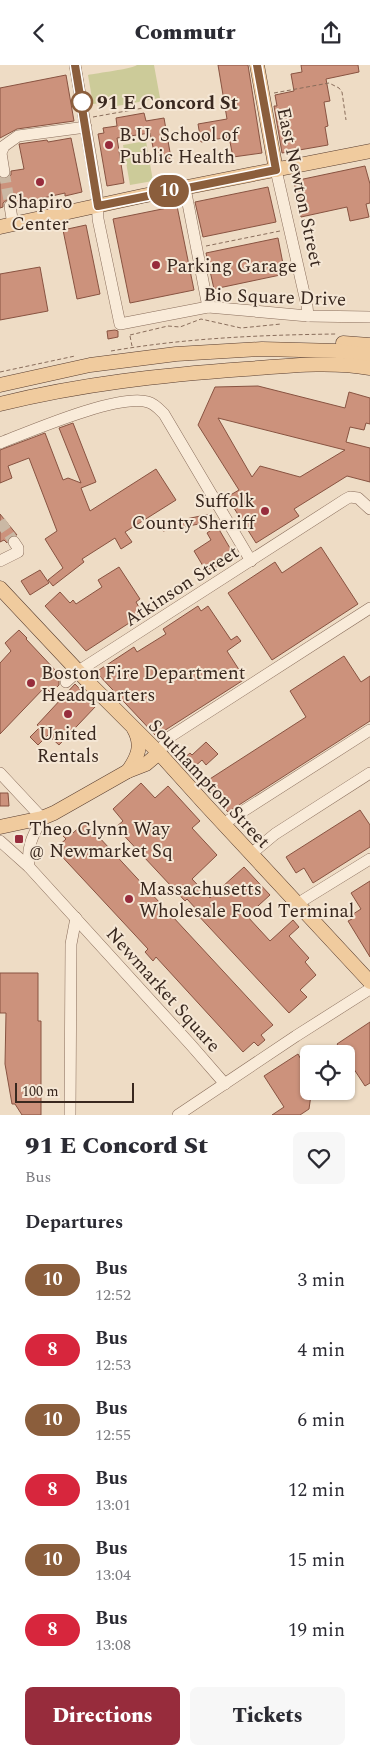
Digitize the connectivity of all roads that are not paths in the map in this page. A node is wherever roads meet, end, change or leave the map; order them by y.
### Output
1 (75, 65) edge
2 (257, 65) edge
3 (86, 123) junction
4 (370, 151) edge
5 (276, 170) junction
6 (4, 172) dead end
7 (185, 188) junction
8 (10, 206) tunnel mouth
9 (98, 206) junction
10 (6, 226) edge
11 (208, 307) junction
12 (308, 316) junction
13 (370, 317) edge
14 (370, 345) edge
15 (262, 349) junction
16 (370, 355) edge
17 (305, 365) junction
18 (370, 367) edge
19 (370, 377) edge
20 (0, 385) edge
21 (62, 390) junction
22 (0, 404) edge
23 (0, 414) edge
24 (0, 443) edge
25 (370, 509) edge
26 (14, 542) dead end
27 (1, 560) edge
28 (251, 561) junction
29 (0, 589) edge
30 (370, 608) edge
31 (77, 671) junction
32 (66, 682) dead end
33 (132, 726) junction
34 (370, 730) edge
35 (159, 753) junction
36 (128, 771) junction
37 (0, 773) edge
38 (370, 773) edge
39 (42, 819) junction
40 (223, 825) junction
41 (0, 827) edge
42 (0, 841) edge
43 (251, 854) junction
44 (370, 859) edge
45 (28, 867) junction
46 (297, 904) junction
47 (76, 918) junction
48 (370, 982) edge
49 (370, 989) edge
50 (225, 1084) junction
51 (70, 1115) edge
52 (178, 1115) edge

1 - 3 street
2 - 5 main road, East Newton Street
3 - 6 street
3 - 9 street
4 - 5 main road
5 - 7 main road
5 - 12 street, East Newton Street
7 - 9 main road
7 - 11 street
8 - 10 street
9 - 10 main road
9 - 11 street, Bio Square Drive
11 - 12 street, Bio Square Drive
12 - 13 street, Bio Square Drive
14 - 15 main road
15 - 16 main road
15 - 20 main road
17 - 18 main road
17 - 19 main road
17 - 21 main road
21 - 22 main road
21 - 23 main road
24 - 28 street
25 - 28 street, Atkinson Street
26 - 27 street
28 - 31 street, Atkinson Street
29 - 31 main road, Southampton Street
30 - 35 street
31 - 32 street, Atkinson Street
31 - 33 main road, Southampton Street
33 - 35 main road, Southampton Street
33 - 36 main road
34 - 40 street
35 - 36 main road
35 - 40 main road, Southampton Street
36 - 39 main road
37 - 39 street
38 - 43 street
39 - 41 main road
39 - 45 street
40 - 43 main road, Southampton Street
42 - 45 street, Newmarket Square
43 - 46 main road, Southampton Street
44 - 46 street
45 - 47 street, Newmarket Square
46 - 48 main road, Southampton Street
47 - 50 street, Newmarket Square
47 - 51 street
49 - 50 street
50 - 52 street

